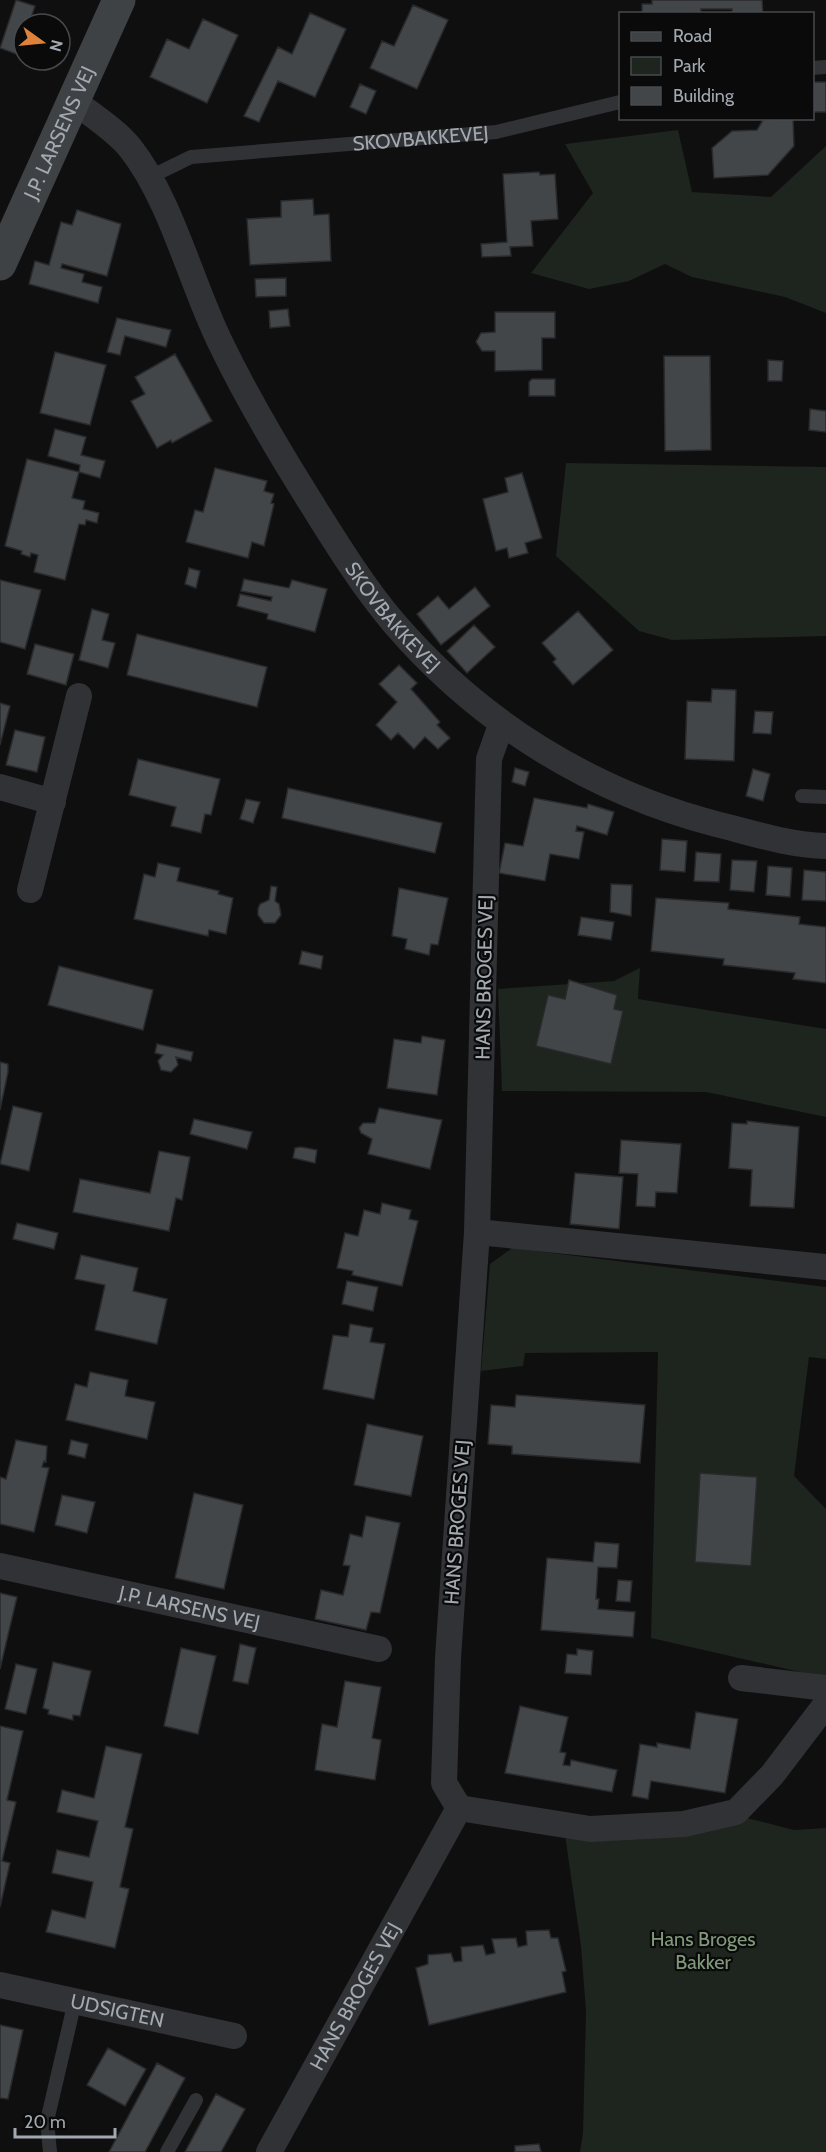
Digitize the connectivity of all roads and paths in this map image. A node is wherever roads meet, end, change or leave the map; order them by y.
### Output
1 (119, 0) edge
2 (75, 102) junction
3 (619, 102) edge
4 (150, 177) junction
5 (0, 264) edge
6 (79, 696) dead end
7 (501, 724) junction
8 (0, 787) edge
9 (802, 796) dead end
10 (826, 797) edge
11 (53, 802) junction
12 (826, 846) edge
13 (30, 890) dead end
14 (477, 1232) junction
15 (826, 1268) edge
16 (0, 1566) edge
17 (379, 1649) dead end
18 (741, 1678) dead end
19 (826, 1688) edge
20 (826, 1704) edge
21 (459, 1808) junction
22 (0, 1985) edge
23 (75, 2001) junction
24 (234, 2036) dead end
25 (196, 2100) dead end
26 (50, 2152) edge
27 (166, 2152) edge
28 (269, 2152) edge

1 - 2 street, J.P. LARSENS VEJ
2 - 4 street, SKOVBAKKEVEJ
2 - 5 street, J.P. LARSENS VEJ
3 - 4 lane, SKOVBAKKEVEJ
4 - 7 street, SKOVBAKKEVEJ
6 - 11 street
7 - 12 street, SKOVBAKKEVEJ
7 - 14 street, HANS BROGES VEJ
8 - 11 street
9 - 10 lane
11 - 13 street
14 - 15 street
14 - 21 street, HANS BROGES VEJ
16 - 17 street, J.P. LARSENS VEJ
18 - 19 street
20 - 21 street
21 - 28 street, HANS BROGES VEJ
22 - 23 street, UDSIGTEN
23 - 24 street, UDSIGTEN
23 - 26 lane
25 - 27 lane

